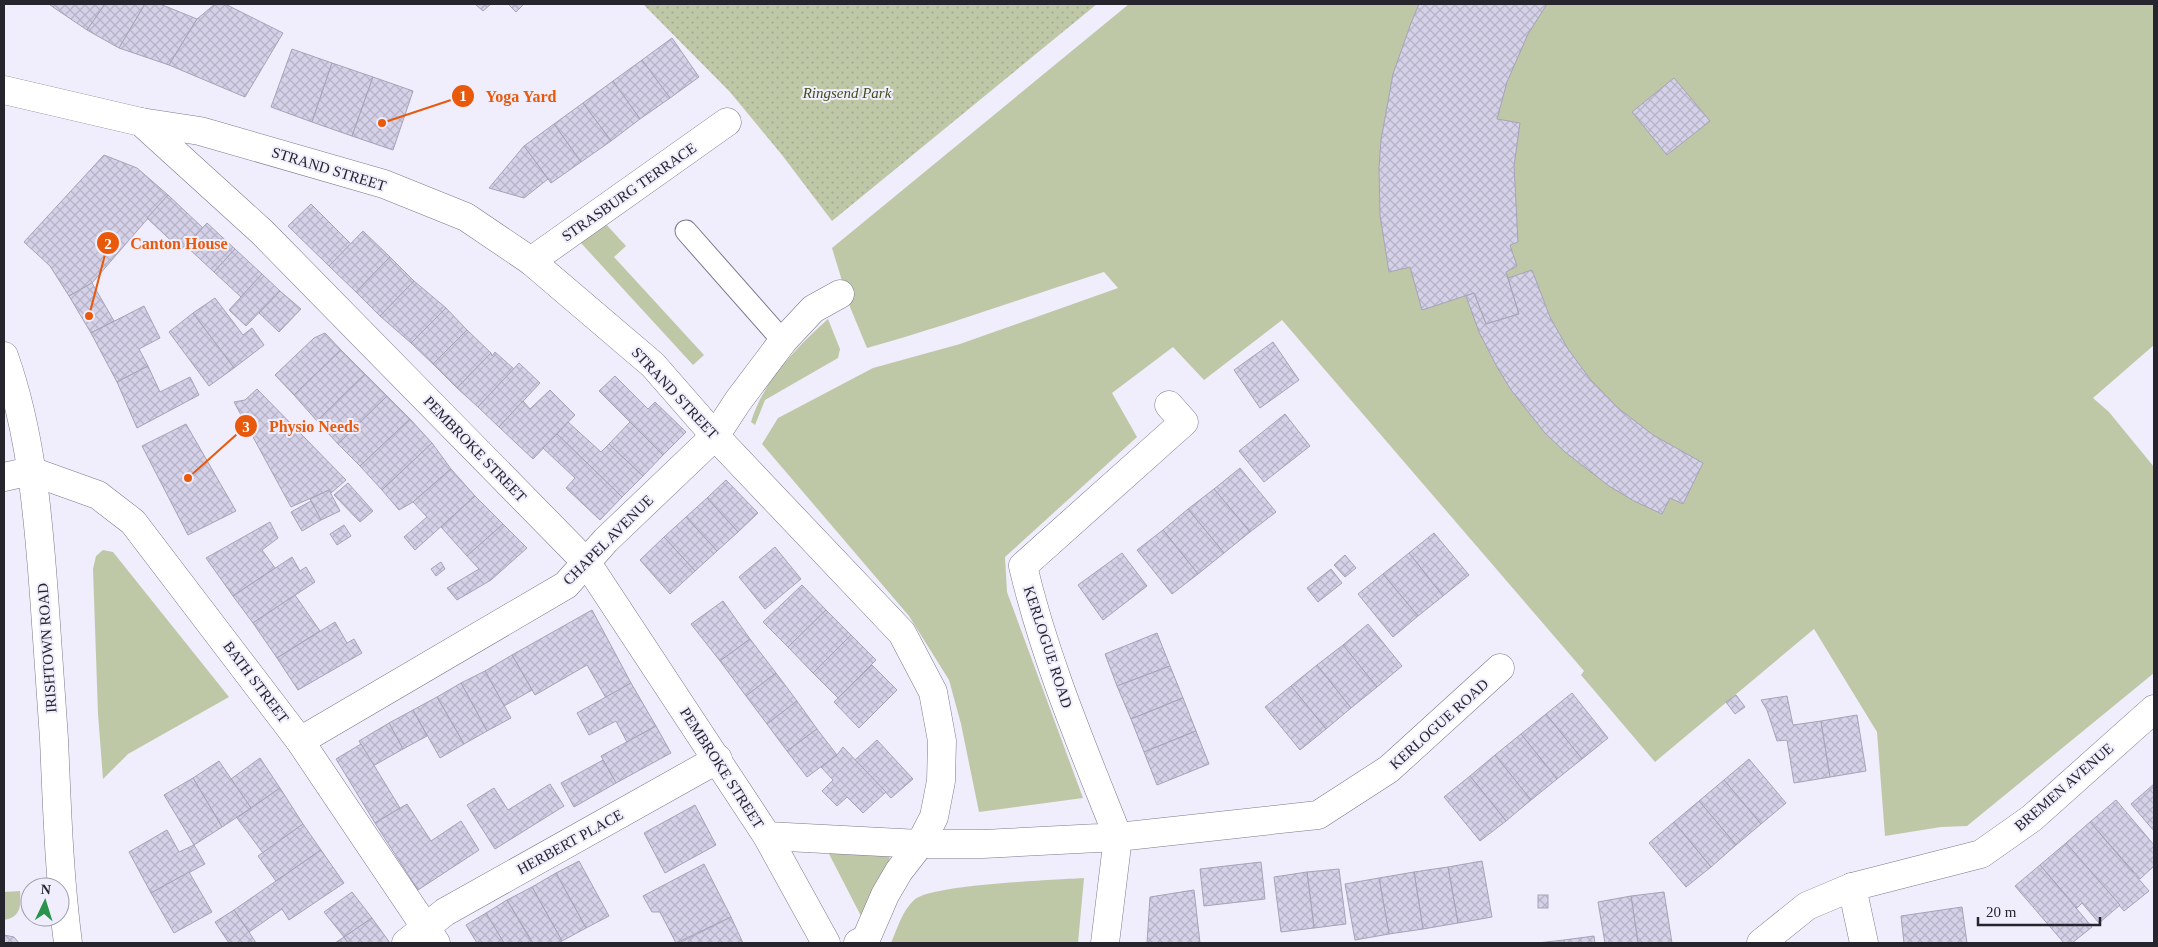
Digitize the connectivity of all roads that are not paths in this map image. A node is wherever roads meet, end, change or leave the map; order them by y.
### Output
1 (4, 90) edge
2 (141, 122) junction
3 (727, 122) dead end
4 (686, 232) dead end
5 (531, 261) junction
6 (840, 294) dead end
7 (783, 342) junction
8 (4, 356) edge
9 (1169, 405) dead end
10 (715, 436) junction
11 (31, 472) junction
12 (4, 478) edge
13 (587, 563) junction
14 (1500, 668) dead end
15 (2154, 709) edge
16 (300, 741) junction
17 (718, 760) junction
18 (767, 836) junction
19 (1118, 837) junction
20 (920, 844) junction
21 (1852, 887) junction
22 (422, 938) edge
23 (68, 943) edge
24 (826, 943) edge
25 (858, 943) edge
26 (1106, 943) edge
27 (1761, 943) edge
28 (1864, 943) edge

1 - 2 street, PEMBROKE STREET
2 - 5 street, STRAND STREET
2 - 13 street, PEMBROKE STREET
3 - 5 street, STRASBURG TERRACE
4 - 7 lane
5 - 10 street, STRAND STREET
6 - 7 street, CHAPEL AVENUE
7 - 10 street, CHAPEL AVENUE
8 - 11 street, IRISHTOWN ROAD
9 - 19 street, KERLOGUE ROAD
10 - 13 street, CHAPEL AVENUE
10 - 20 street, STRAND STREET
11 - 12 street
11 - 16 street, BATH STREET
11 - 23 street, IRISHTOWN ROAD
13 - 16 street, CHAPEL AVENUE
13 - 17 street, PEMBROKE STREET
14 - 19 street, KERLOGUE ROAD
15 - 21 street, BREMEN AVENUE
16 - 22 street, BATH STREET
17 - 18 street, PEMBROKE STREET
17 - 22 street, HERBERT PLACE
18 - 20 street, KERLOGUE ROAD
18 - 24 street, PEMBROKE STREET
19 - 20 street, KERLOGUE ROAD
19 - 26 street, KERLOGUE ROAD
20 - 25 street
21 - 27 street, BREMEN AVENUE
21 - 28 street

